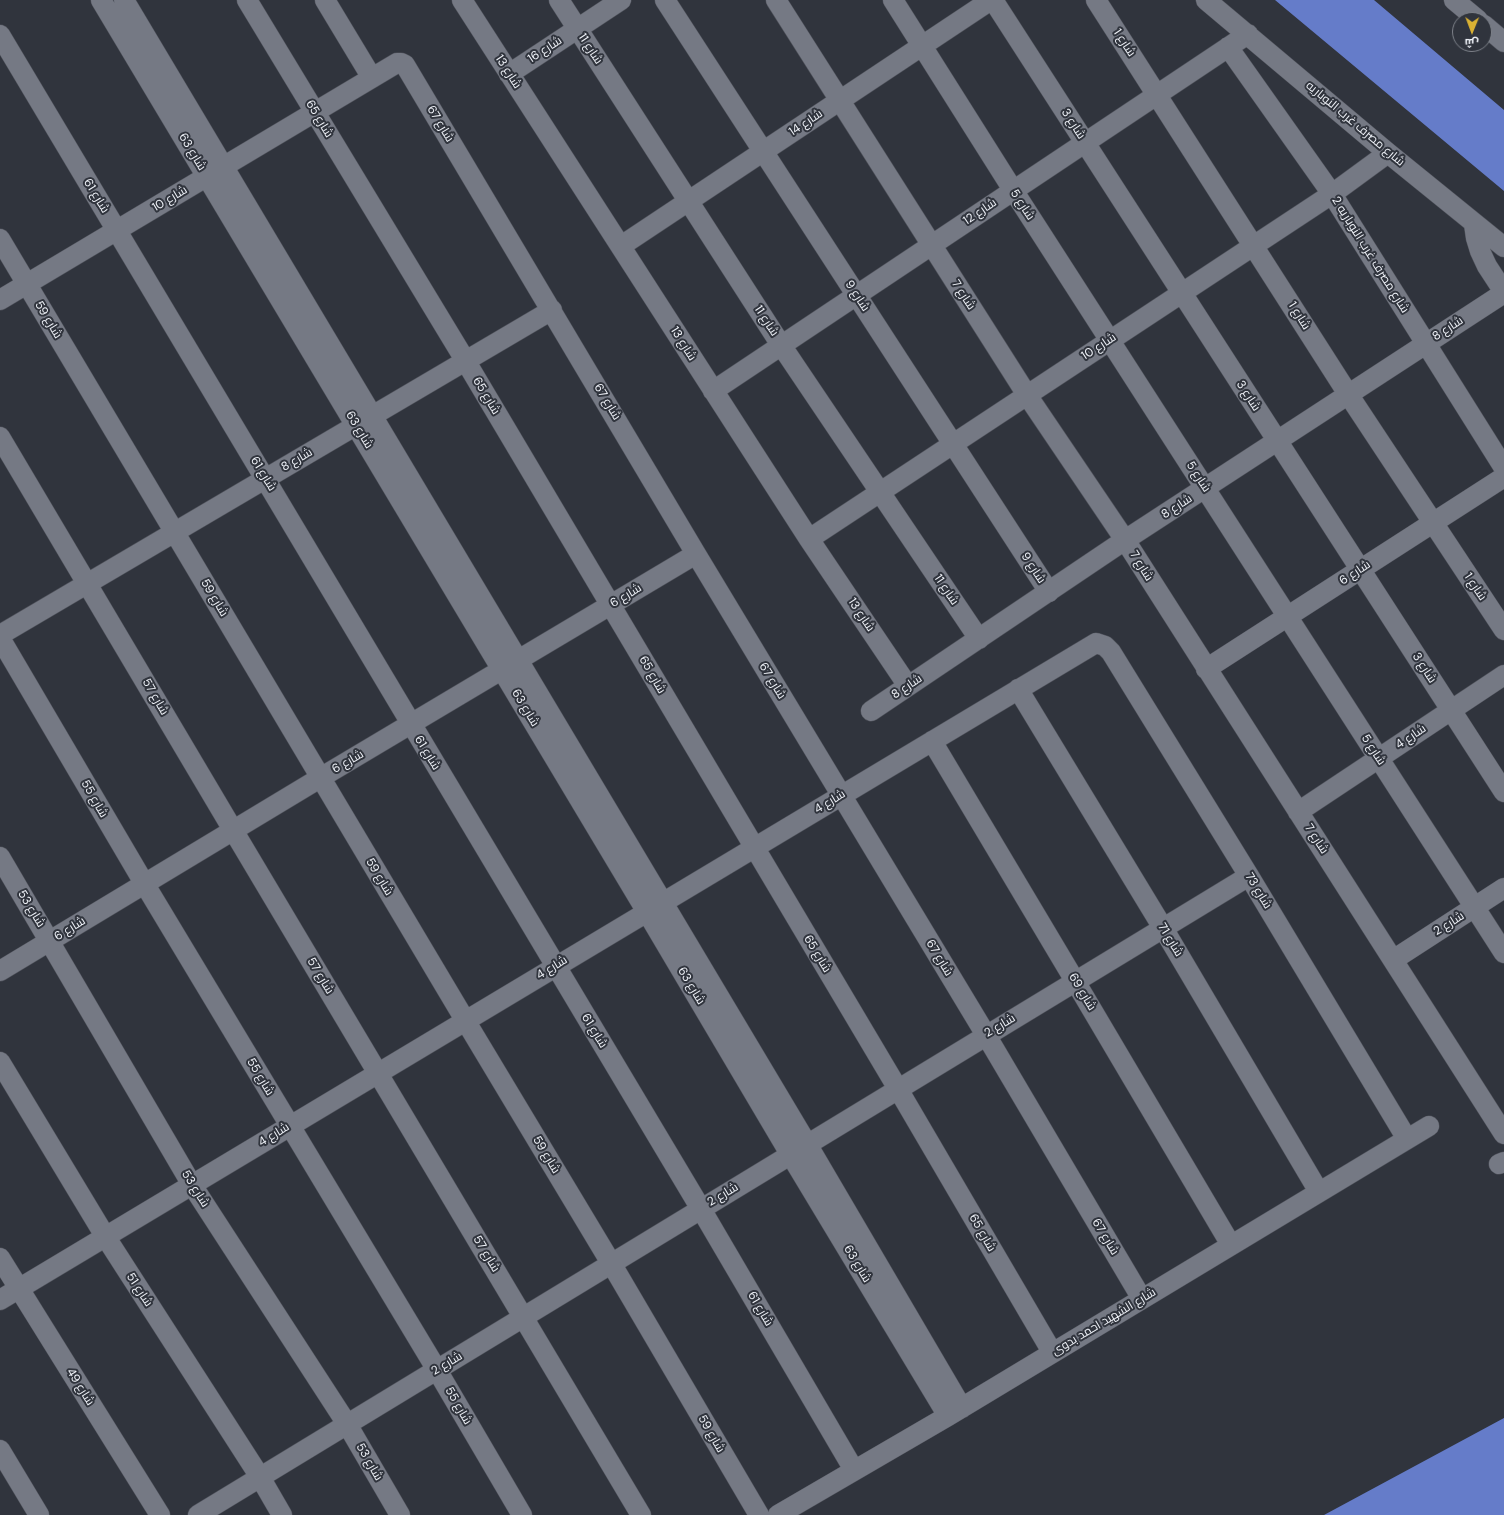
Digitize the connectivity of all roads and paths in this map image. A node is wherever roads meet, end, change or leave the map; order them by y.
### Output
1 (101, 0) edge
2 (124, 0) edge
3 (247, 0) edge
4 (325, 0) edge
5 (462, 0) edge
6 (559, 0) edge
7 (621, 0) edge
8 (665, 0) edge
9 (776, 0) edge
10 (893, 0) edge
11 (992, 0) edge
12 (1096, 0) edge
13 (1206, 0) edge
14 (1454, 0) edge
15 (1468, 12) edge
16 (577, 29) junction
17 (1492, 32) edge
18 (1248, 34) junction
19 (0, 35) edge
20 (1504, 42) edge
21 (922, 46) junction
22 (1228, 47) junction
23 (402, 63) joint
24 (509, 74) junction
25 (372, 78) junction
26 (1157, 94) junction
27 (840, 100) junction
28 (315, 112) junction
29 (1085, 142) junction
30 (763, 151) junction
31 (1388, 152) junction
32 (216, 172) junction
33 (1013, 190) junction
34 (1332, 194) junction
35 (688, 201) junction
36 (1474, 224) junction
37 (117, 231) junction
38 (0, 239) edge
39 (931, 245) junction
40 (1254, 245) junction
41 (621, 246) junction
42 (1504, 247) edge
43 (27, 284) junction
44 (1504, 292) edge
45 (1182, 293) junction
46 (856, 295) junction
47 (0, 300) edge
48 (552, 310) junction
49 (1110, 340) junction
50 (1426, 343) junction
51 (781, 345) junction
52 (465, 360) junction
53 (713, 391) junction
54 (1027, 394) junction
55 (1348, 394) junction
56 (364, 420) junction
57 (0, 437) edge
58 (1277, 441) junction
59 (952, 444) junction
60 (1504, 468) edge
61 (1504, 477) edge
62 (265, 478) junction
63 (1205, 488) junction
64 (880, 492) junction
65 (1432, 523) junction
66 (175, 531) junction
67 (809, 539) junction
68 (1125, 540) junction
69 (696, 554) junction
70 (1360, 569) junction
71 (88, 583) junction
72 (1049, 592) junction
73 (611, 605) junction
74 (1287, 616) junction
75 (1504, 630) edge
76 (0, 635) edge
77 (0, 638) edge
78 (979, 639) junction
79 (1105, 646) joint
80 (510, 665) junction
81 (1206, 668) junction
82 (1504, 675) edge
83 (908, 686) junction
84 (1018, 689) junction
85 (1451, 710) junction
86 (871, 711) dead end
87 (410, 725) junction
88 (932, 741) junction
89 (1378, 758) junction
90 (320, 778) junction
91 (1504, 792) edge
92 (841, 795) junction
93 (1298, 812) junction
94 (233, 830) junction
95 (753, 848) junction
96 (0, 857) edge
97 (1248, 876) junction
98 (144, 883) junction
99 (1504, 888) edge
100 (654, 907) junction
101 (1475, 908) junction
102 (1162, 928) junction
103 (50, 941) junction
104 (1504, 953) edge
105 (1393, 960) junction
106 (555, 966) junction
107 (0, 971) edge
108 (1075, 981) junction
109 (465, 1020) junction
110 (986, 1035) junction
111 (0, 1062) edge
112 (377, 1073) junction
113 (898, 1089) junction
114 (289, 1126) junction
115 (1429, 1126) dead end
116 (1504, 1134) edge
117 (1407, 1139) junction
118 (798, 1149) junction
119 (192, 1185) junction
120 (1319, 1192) junction
121 (700, 1209) junction
122 (105, 1236) junction
123 (1231, 1245) junction
124 (0, 1258) edge
125 (611, 1263) junction
126 (19, 1288) junction
127 (1142, 1299) junction
128 (0, 1300) edge
129 (524, 1317) junction
130 (1052, 1352) junction
131 (437, 1370) junction
132 (955, 1412) junction
133 (347, 1424) junction
134 (0, 1450) edge
135 (854, 1470) junction
136 (260, 1477) junction
137 (39, 1515) edge
138 (160, 1515) edge
139 (198, 1515) edge
140 (282, 1515) edge
141 (400, 1515) edge
142 (522, 1515) edge
143 (641, 1515) edge
144 (759, 1515) edge
145 (778, 1515) edge

1 - 32 street, شارع 63
2 - 32 street, شارع 63
3 - 28 street, شارع 65
4 - 25 street
5 - 24 street, شارع 13
6 - 16 street, شارع 11
7 - 16 street, شارع 16
8 - 30 street, شارع 9
9 - 27 street, شارع 7
10 - 21 street, شارع 5
11 - 21 street, شارع 14
11 - 29 street, شارع 3
12 - 26 street, شارع 1
13 - 18 street, شارع مصرف غرب النوباريه
14 - 15 street
16 - 24 street, شارع 16
16 - 35 street, شارع 11
17 - 20 street
18 - 22 street, شارع 12
18 - 31 street, شارع مصرف غرب النوباريه
19 - 37 street, شارع 61
21 - 27 street, شارع 14
21 - 33 street, شارع 5
22 - 26 street, شارع 12
22 - 34 street, شارع مصرف غرب النوباريه 2
23 - 25 street, شارع 10
23 - 48 street, شارع 67
24 - 41 street, شارع 13
25 - 28 street, شارع 10
26 - 29 street, شارع 12
26 - 40 street, شارع 1
27 - 30 street, شارع 14
27 - 39 street, شارع 7
28 - 32 street, شارع 10
28 - 52 street, شارع 65
29 - 33 street, شارع 12
29 - 45 street, شارع 3
30 - 35 street, شارع 14
30 - 46 street, شارع 9
31 - 34 street, شارع 10
31 - 36 street, شارع مصرف غرب النوباريه
32 - 37 street, شارع 10
32 - 56 street, شارع 63
33 - 39 street, شارع 12
33 - 49 street, شارع 5
34 - 40 street, شارع 10
34 - 50 street, شارع مصرف غرب النوباريه 2
35 - 41 street, شارع 14
35 - 51 street, شارع 11
36 - 42 street, شارع مصرف غرب النوباريه
36 - 44 street
37 - 43 street, شارع 10
37 - 62 street, شارع 61
38 - 43 street, شارع 59
39 - 46 street, شارع 12
39 - 54 street, شارع 7
40 - 45 street, شارع 10
40 - 55 street, شارع 1
41 - 53 street, شارع 13
43 - 47 street, شارع 10
43 - 66 street, شارع 59
44 - 50 street, شارع 8
45 - 49 street, شارع 10
45 - 58 street, شارع 3
46 - 51 street, شارع 12
46 - 59 street, شارع 9
48 - 52 street, شارع 8
48 - 69 street, شارع 67
49 - 54 street, شارع 10
49 - 63 street, شارع 5
50 - 55 street, شارع 8
50 - 60 street, شارع مصرف غرب النوباريه 2
51 - 53 street, شارع 12
51 - 64 street, شارع 11
52 - 56 street, شارع 8
52 - 73 street, شارع 65
53 - 67 street, شارع 13
54 - 59 street, شارع 10
54 - 68 street, شارع 7
55 - 58 street, شارع 8
55 - 65 street, شارع 1
56 - 62 street, شارع 8
56 - 80 street, شارع 63
57 - 71 street, شارع 57
58 - 63 street, شارع 8
58 - 70 street, شارع 3
59 - 64 street, شارع 10
59 - 72 street, شارع 9
61 - 65 street, شارع 6
62 - 66 street, شارع 8
62 - 87 street, شارع 61
63 - 68 street, شارع 8
63 - 74 street, شارع 5
64 - 67 street, شارع 10
64 - 78 street, شارع 11
65 - 70 street, شارع 6
65 - 75 street, شارع 1
66 - 71 street, شارع 8
66 - 90 street, شارع 59
67 - 83 street, شارع 13
68 - 72 street, شارع 8
68 - 81 street, شارع 7
69 - 73 street, شارع 6
69 - 92 street, شارع 67
70 - 74 street, شارع 6
70 - 85 street, شارع 3
71 - 76 street, شارع 8
71 - 94 street, شارع 57
72 - 78 street, شارع 8
73 - 80 street, شارع 6
73 - 95 street, شارع 65
74 - 81 street, شارع 6
74 - 89 street, شارع 5
77 - 98 street, شارع 55
78 - 83 street, شارع 8
79 - 84 street, شارع 4
79 - 97 street, شارع 73
80 - 87 street, شارع 6
80 - 100 street, شارع 63
81 - 93 street, شارع 7
82 - 85 street, شارع 4
83 - 86 street, شارع 8
84 - 88 street, شارع 4
84 - 102 street, شارع 71
85 - 89 street, شارع 4
85 - 91 street, شارع 3
87 - 90 street, شارع 6
87 - 106 street, شارع 61
88 - 92 street, شارع 4
88 - 108 street, شارع 69
89 - 93 street, شارع 4
89 - 101 street, شارع 5
90 - 94 street, شارع 6
90 - 109 street, شارع 59
92 - 95 street, شارع 4
92 - 110 street, شارع 67
93 - 105 street, شارع 7
94 - 98 street, شارع 6
94 - 112 street, شارع 57
95 - 100 street, شارع 4
95 - 113 street, شارع 65
96 - 103 street, شارع 53
97 - 102 street, شارع 2
97 - 117 street, شارع 73
98 - 103 street, شارع 6
98 - 114 street, شارع 55
99 - 101 street, شارع 2
100 - 106 street, شارع 4
100 - 118 street, شارع 63
101 - 104 street, شارع 5
101 - 105 street, شارع 2
102 - 108 street, شارع 2
102 - 120 street, شارع 71
103 - 107 street, شارع 6
103 - 119 street, شارع 53
105 - 116 street, شارع 7
106 - 109 street, شارع 4
106 - 121 street, شارع 61
108 - 110 street, شارع 2
108 - 123 street, شارع 69
109 - 112 street, شارع 4
109 - 125 street, شارع 59
110 - 113 street, شارع 2
110 - 127 street, شارع 67
111 - 122 street, شارع 51
112 - 114 street, شارع 4
112 - 129 street, شارع 57
113 - 118 street, شارع 2
113 - 130 street, شارع 65
114 - 119 street, شارع 4
114 - 131 street, شارع 55
115 - 117 street, شارع الشهيد احمد بدوى
117 - 120 street, شارع الشهيد احمد بدوى
118 - 121 street, شارع 2
118 - 132 street, شارع 63
119 - 122 street, شارع 4
119 - 133 street, شارع 53
120 - 123 street, شارع الشهيد احمد بدوى
121 - 125 street, شارع 2
121 - 135 street, شارع 61
122 - 126 street, شارع 4
122 - 136 street, شارع 51
123 - 127 street, شارع الشهيد احمد بدوى
124 - 126 street, شارع 49
125 - 129 street, شارع 2
125 - 144 street, شارع 59
126 - 128 street, شارع 4
126 - 138 street, شارع 49
127 - 130 street, شارع الشهيد احمد بدوى
129 - 131 street, شارع 2
129 - 143 street, شارع 57
130 - 132 street, شارع الشهيد احمد بدوى
131 - 133 street, شارع 2
131 - 142 street, شارع 55
132 - 135 street, شارع الشهيد احمد بدوى
133 - 136 street, شارع 2
133 - 141 street, شارع 53
134 - 137 street
135 - 145 street, شارع الشهيد احمد بدوى
136 - 139 street, شارع 2
136 - 140 street, شارع 51

